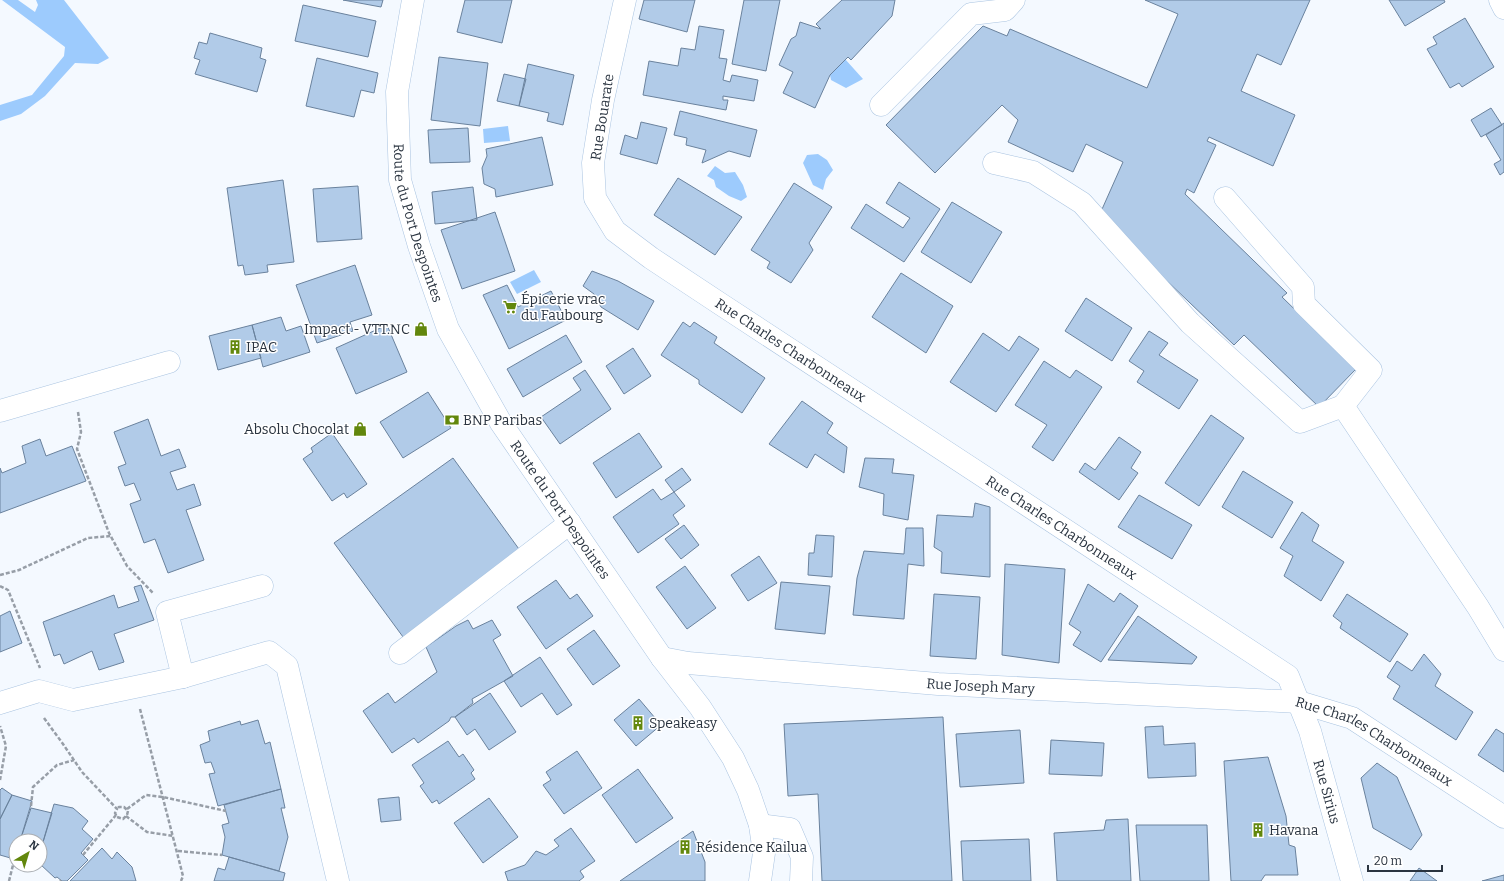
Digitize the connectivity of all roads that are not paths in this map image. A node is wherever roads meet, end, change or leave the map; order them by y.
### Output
1 (413, 0) edge
2 (625, 0) edge
3 (1014, 0) edge
4 (1500, 0) edge
5 (1504, 8) edge
6 (881, 104) dead end
7 (994, 163) dead end
8 (1225, 198) dead end
9 (615, 231) joint
10 (169, 362) dead end
11 (1343, 406) junction
12 (0, 411) edge
13 (570, 523) junction
14 (262, 586) dead end
15 (1504, 650) edge
16 (400, 653) dead end
17 (662, 658) junction
18 (183, 677) junction
19 (1299, 702) junction
20 (0, 703) edge
21 (1504, 817) edge
22 (760, 825) junction
23 (338, 881) edge
24 (760, 881) edge
25 (801, 881) edge
26 (1352, 881) edge

1 - 13 street, Route du Port Despointes
2 - 9 street, Rue Bouarate
3 - 6 street
4 - 5 street
7 - 11 street
8 - 11 street
9 - 19 street, Rue Charles Charbonneaux
10 - 12 street
11 - 15 street
13 - 16 street
13 - 17 street, Route du Port Despointes
14 - 18 street
17 - 19 street, Rue Joseph Mary
17 - 22 street, Route du Port Despointes
18 - 20 street
18 - 23 street
19 - 21 street, Rue Charles Charbonneaux
19 - 26 street, Rue Sirius
22 - 24 street, Route du Port Despointes
22 - 25 street

